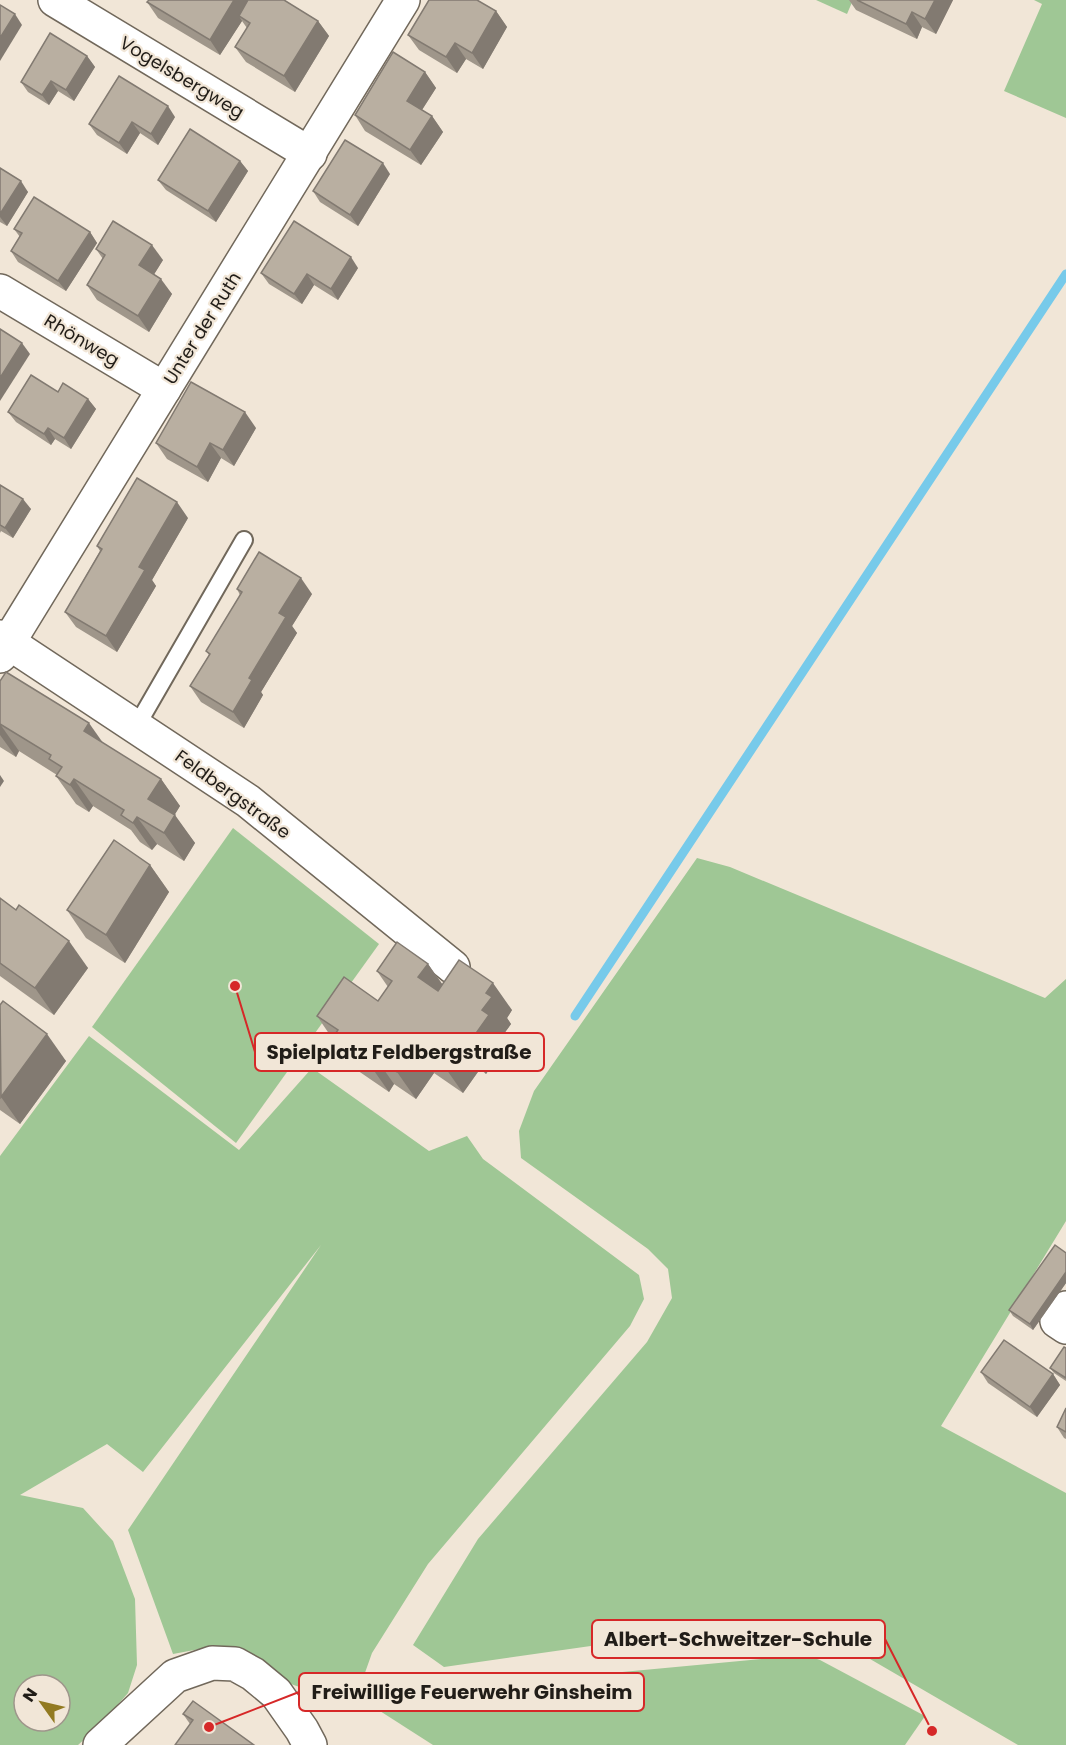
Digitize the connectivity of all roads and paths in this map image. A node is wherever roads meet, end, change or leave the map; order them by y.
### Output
1 (55, 0) edge
2 (403, 0) edge
3 (310, 154) junction
4 (0, 291) edge
5 (164, 389) junction
6 (244, 540) dead end
7 (3, 645) edge
8 (136, 727) junction
9 (453, 967) edge
10 (1066, 1308) edge
11 (1066, 1327) edge
12 (306, 1737) edge
13 (100, 1745) edge

1 - 3 street, Vogelsbergweg
2 - 3 street, Unter der Ruth
3 - 5 street, Unter der Ruth
4 - 5 street, Rhönweg
5 - 7 street, Unter der Ruth
6 - 8 lane
7 - 8 street, Feldbergstraße
8 - 9 street, Feldbergstraße
10 - 11 street
12 - 13 street

